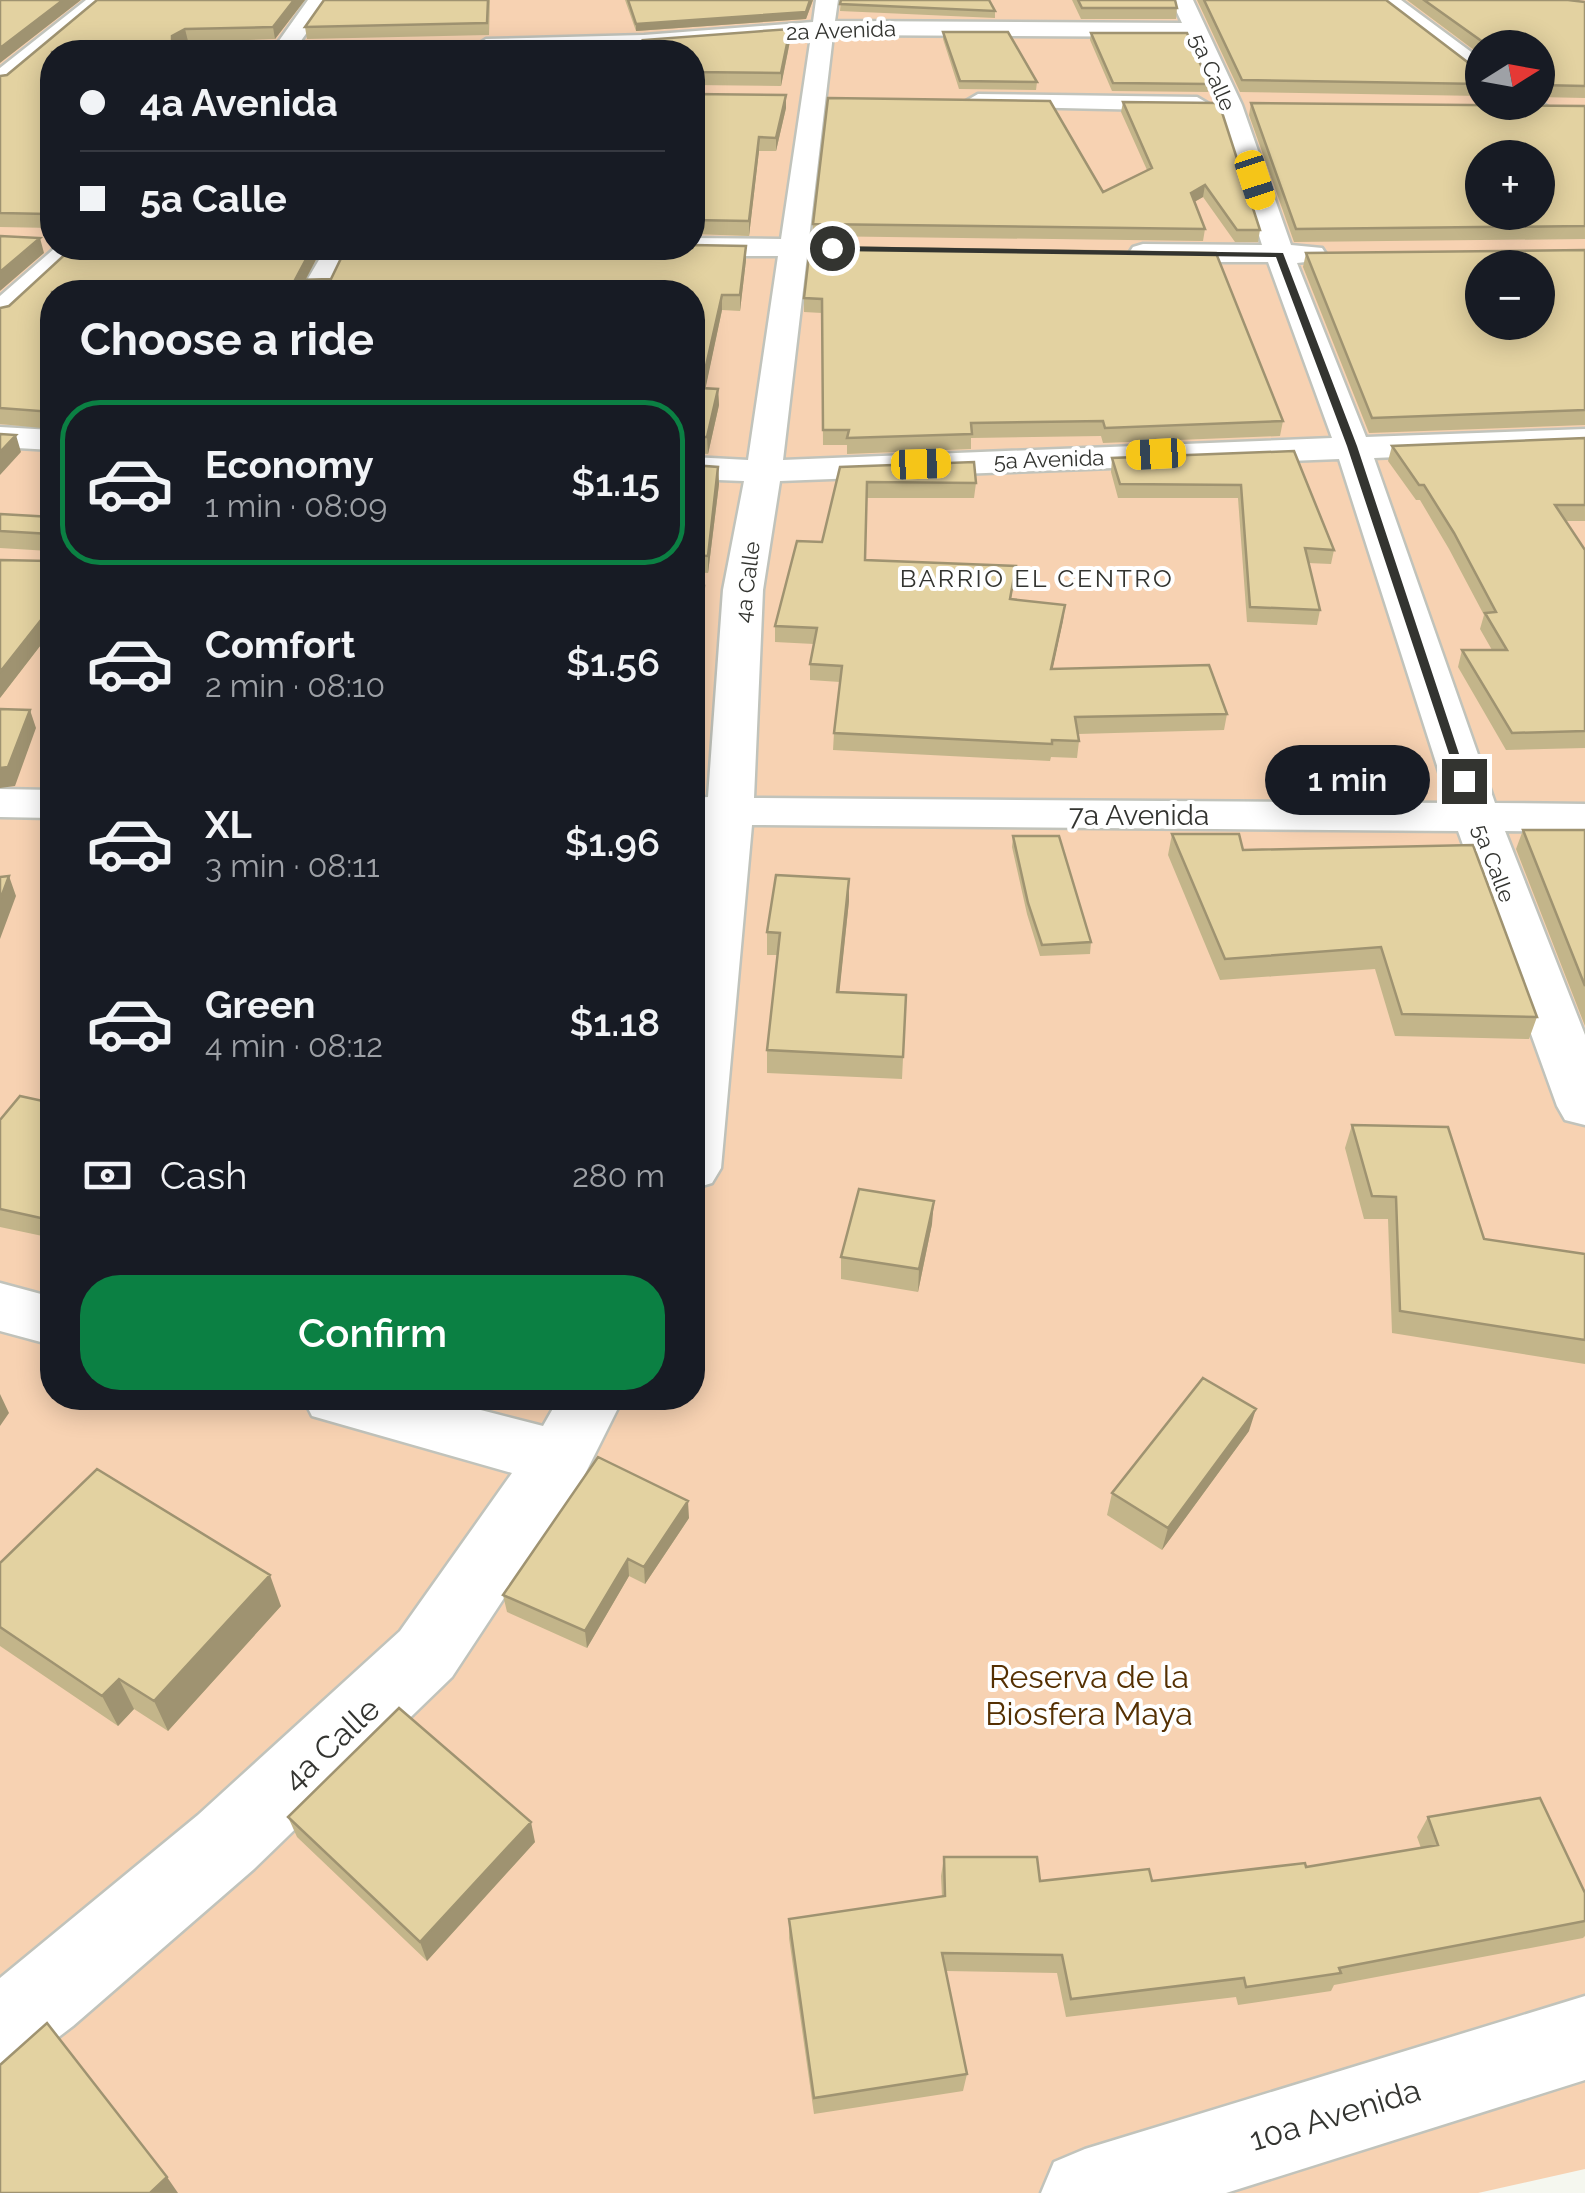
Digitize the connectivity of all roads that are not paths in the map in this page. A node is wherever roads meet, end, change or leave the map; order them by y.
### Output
1 (99, 0) edge
2 (319, 0) edge
3 (1182, 0) edge
4 (1387, 0) edge
5 (827, 14) edge
6 (1194, 30) junction
7 (58, 40) edge
8 (291, 40) edge
9 (657, 40) edge
10 (40, 55) edge
11 (0, 56) edge
12 (40, 57) edge
13 (1465, 58) edge
14 (0, 80) edge
15 (781, 97) edge
16 (826, 98) junction
17 (954, 100) edge
18 (1239, 105) junction
19 (1555, 106) edge
20 (1567, 107) edge
21 (1549, 120) edge
22 (1585, 145) edge
23 (705, 247) edge
24 (795, 248) junction
25 (853, 248) edge
26 (1105, 252) edge
27 (1337, 254) edge
28 (1280, 255) junction
29 (58, 260) edge
30 (0, 312) edge
31 (0, 436) edge
32 (1585, 438) edge
33 (40, 439) edge
34 (1352, 446) junction
35 (705, 469) edge
36 (764, 471) junction
37 (0, 803) edge
38 (40, 804) edge
39 (711, 812) edge
40 (1477, 818) junction
41 (1585, 818) edge
42 (705, 924) edge
43 (1585, 1106) edge
44 (0, 1307) edge
45 (40, 1318) edge
46 (432, 1410) edge
47 (576, 1428) edge
48 (0, 2028) edge
49 (1585, 2038) edge
50 (1085, 2193) edge

1 - 7 street
2 - 8 street
3 - 6 street, 5a Calle
4 - 13 street
5 - 6 street, 2a Avenida
5 - 9 street, 2a Avenida
5 - 16 street, 4a Calle
6 - 18 street, 5a Calle
10 - 11 street
12 - 14 street
15 - 16 street
16 - 24 street, 4a Calle
17 - 18 street
18 - 28 street, 5a Calle
19 - 20 street
21 - 22 street
23 - 24 street
24 - 25 street
24 - 36 street, 4a Calle
26 - 28 street
27 - 28 street
28 - 34 street, 5a Calle
29 - 30 street
31 - 33 street
32 - 34 street, 5a Avenida
34 - 36 street, 5a Avenida
34 - 40 street, 5a Calle
35 - 36 street, 5a Avenida
36 - 39 street, 4a Calle
37 - 38 street
39 - 40 street, 7a Avenida
39 - 42 street, 4a Calle
40 - 41 street, 7a Avenida
40 - 43 street, 5a Calle
44 - 45 street
46 - 47 street
47 - 48 street, 4a Calle
49 - 50 street, 10a Avenida

